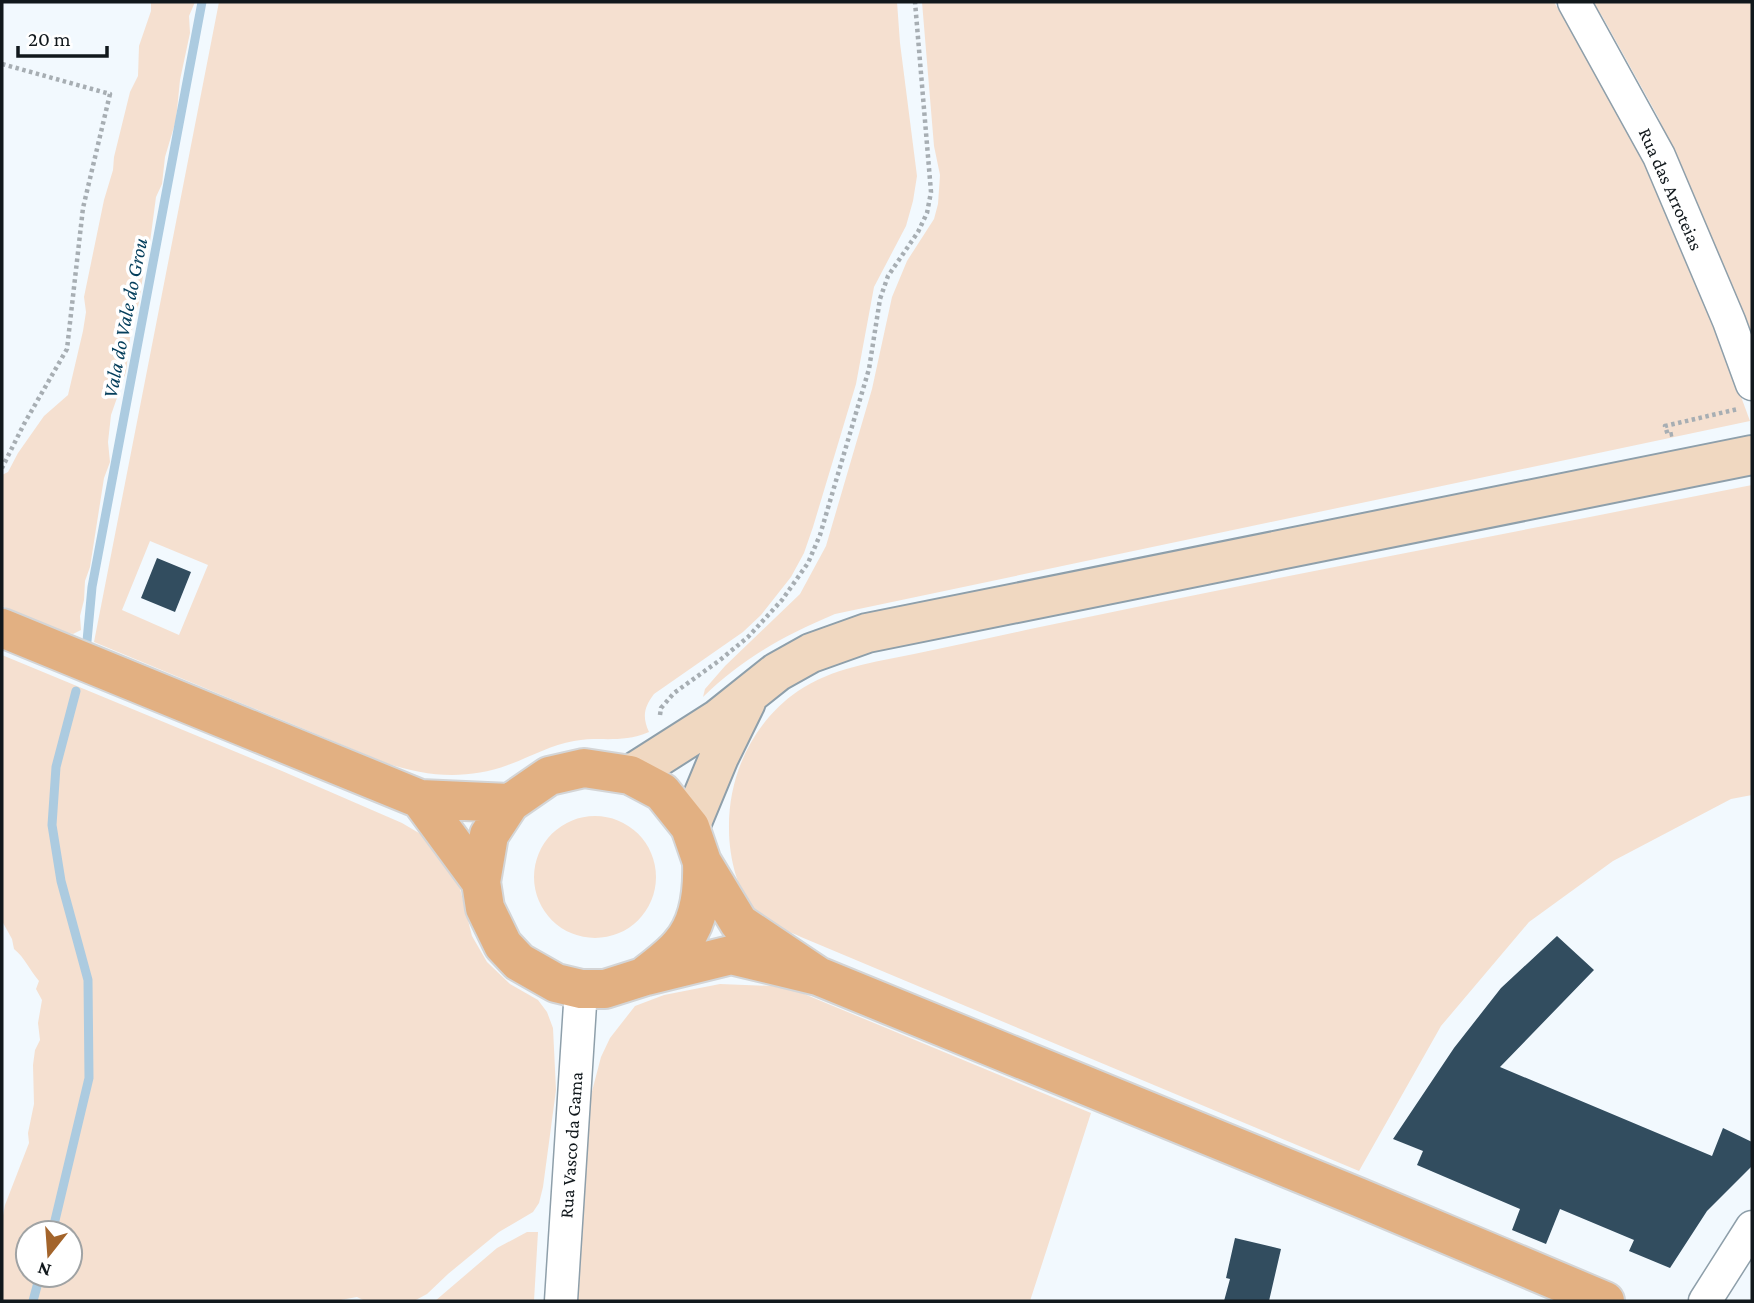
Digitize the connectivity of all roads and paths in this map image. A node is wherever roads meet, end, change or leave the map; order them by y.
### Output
1 (915, 2) edge
2 (1574, 2) edge
3 (2, 64) edge
4 (1746, 396) edge
5 (1681, 432) dead end
6 (1752, 455) edge
7 (2, 468) edge
8 (2, 628) edge
9 (748, 696) junction
10 (676, 747) junction
11 (630, 775) junction
12 (420, 799) junction
13 (510, 803) junction
14 (696, 845) junction
15 (481, 882) junction
16 (646, 976) junction
17 (818, 976) junction
18 (581, 989) junction
19 (1752, 1227) edge
20 (561, 1301) edge
21 (1605, 1301) edge
22 (1705, 1301) edge

1 - 10 path
2 - 4 street, Rua das Arroteias
3 - 7 path
4 - 5 path
6 - 9 street
8 - 12 main road
9 - 10 street
9 - 14 street
10 - 11 street
11 - 13 main road
11 - 14 main road
12 - 13 main road
12 - 15 main road
13 - 15 main road
14 - 16 main road
14 - 17 main road
15 - 18 main road
16 - 17 main road
16 - 18 main road
17 - 21 main road
18 - 20 street, Rua Vasco da Gama
19 - 22 street

